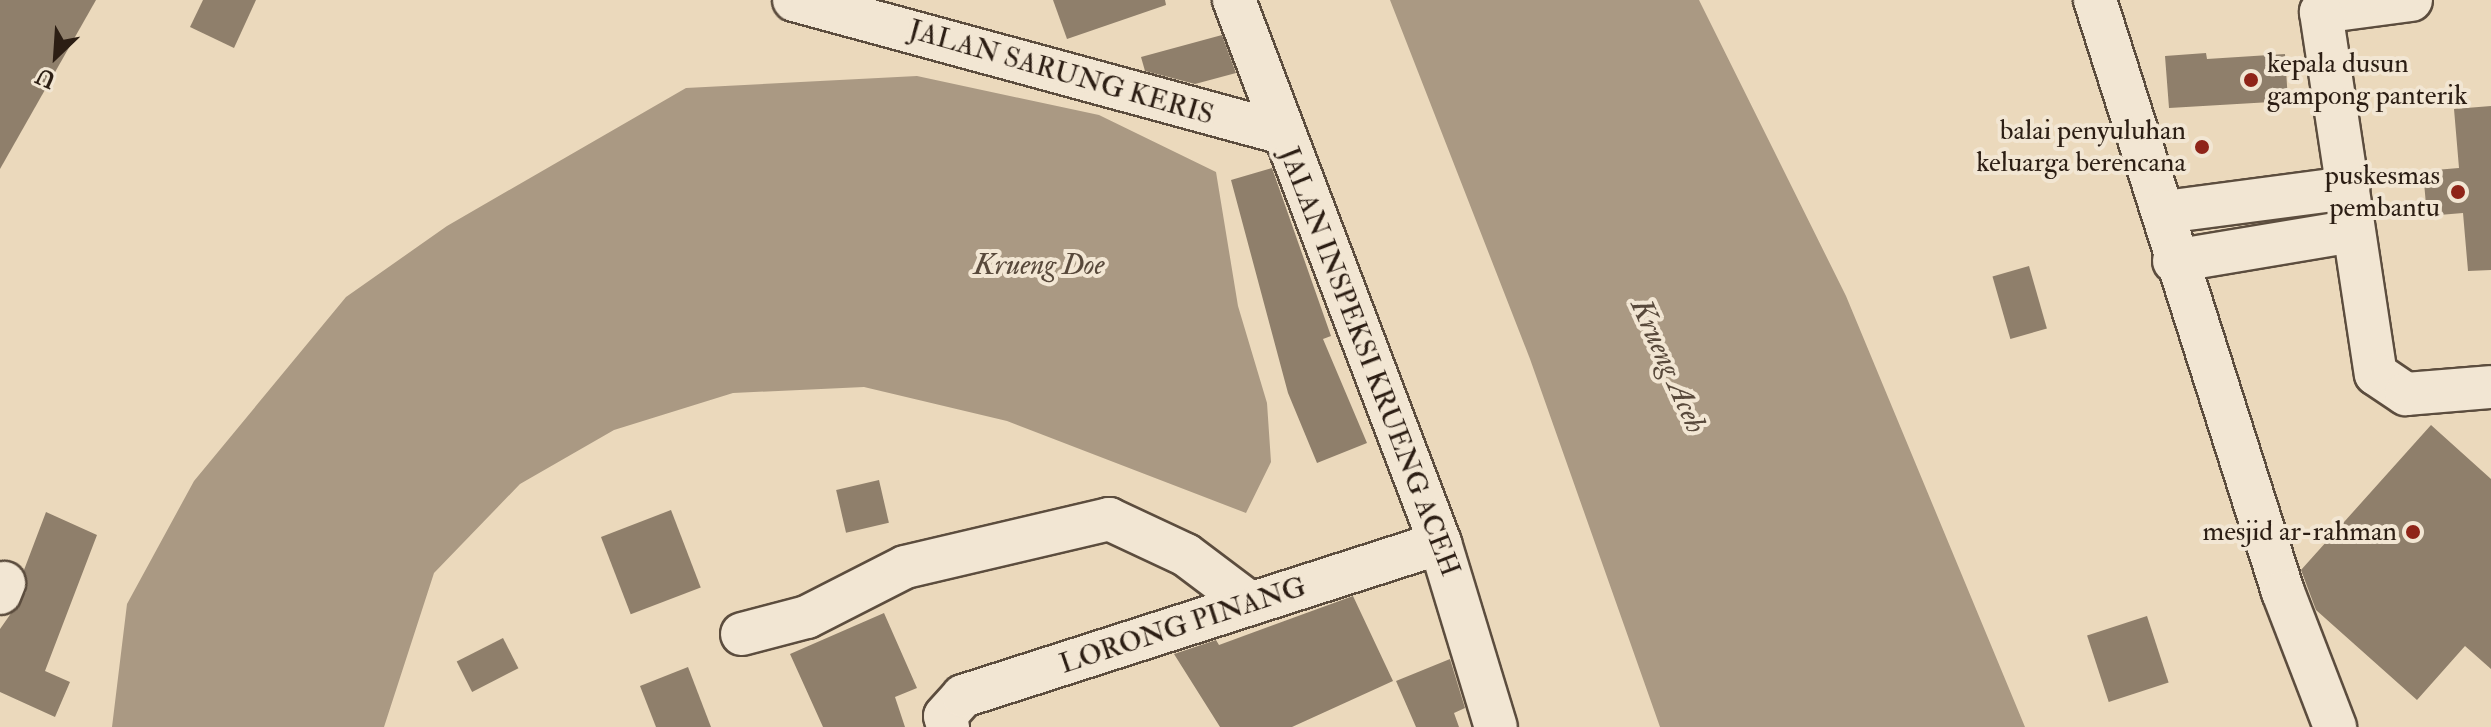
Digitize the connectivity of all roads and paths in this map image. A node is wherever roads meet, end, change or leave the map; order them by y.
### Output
1 (794, 0) edge
2 (1234, 0) edge
3 (2095, 0) edge
4 (2411, 0) edge
5 (2321, 6) edge
6 (1283, 133) junction
7 (2348, 188) junction
8 (2165, 212) junction
9 (2353, 231) junction
10 (2174, 261) junction
11 (2491, 387) edge
12 (1440, 543) junction
13 (1251, 604) junction
14 (742, 634) dead end
15 (948, 727) edge
16 (1496, 727) edge
17 (2335, 727) edge

1 - 6 street, JALAN SARUNG KERIS
2 - 6 street, JALAN INSPEKSI KRUENG ACEH
3 - 8 street
4 - 5 street
5 - 7 street
6 - 12 street, JALAN INSPEKSI KRUENG ACEH
7 - 8 street
7 - 9 street
8 - 10 street
9 - 10 street
9 - 11 street
10 - 17 street
12 - 13 street, LORONG PINANG
12 - 16 street, JALAN INSPEKSI KRUENG ACEH
13 - 14 street
13 - 15 street, LORONG PINANG

